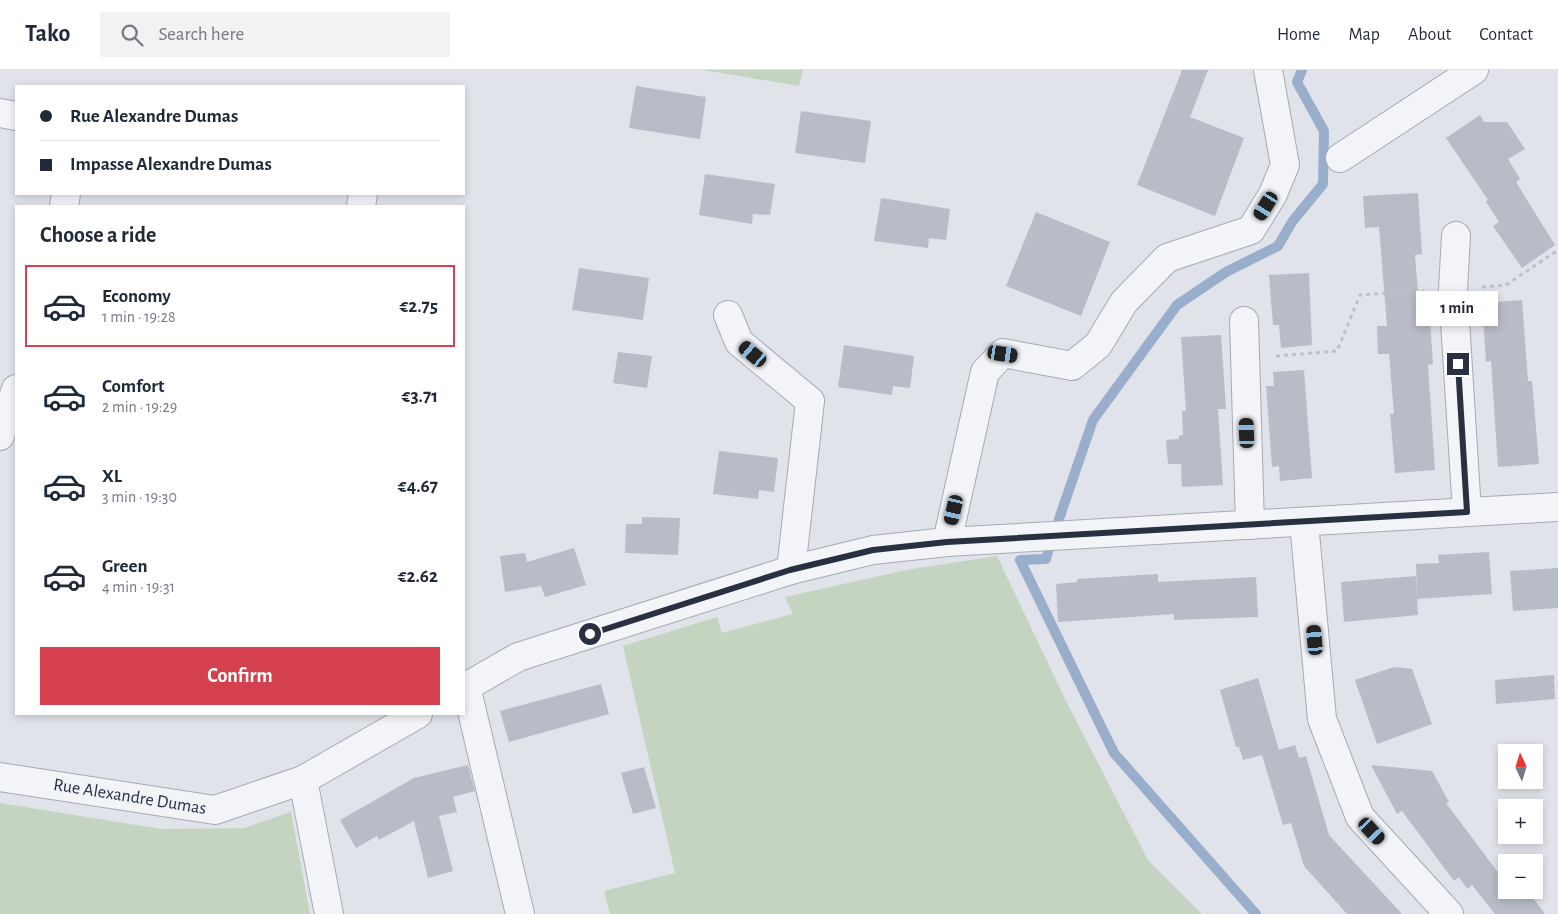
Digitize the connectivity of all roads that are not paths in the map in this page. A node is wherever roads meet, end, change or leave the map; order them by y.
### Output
1 (1268, 70) edge
2 (1474, 70) edge
3 (0, 113) edge
4 (15, 116) edge
5 (1340, 158) dead end
6 (1456, 236) dead end
7 (728, 316) dead end
8 (1244, 321) dead end
9 (15, 392) edge
10 (0, 436) edge
11 (1558, 507) edge
12 (1467, 512) junction
13 (1304, 522) junction
14 (1250, 525) junction
15 (947, 542) junction
16 (790, 570) junction
17 (465, 687) edge
18 (416, 715) edge
19 (0, 777) edge
20 (303, 780) junction
21 (329, 914) edge
22 (520, 914) edge
23 (1449, 914) edge

1 - 15 street
2 - 5 street
3 - 4 street
6 - 12 street
7 - 16 street
8 - 14 street
9 - 10 street
11 - 12 street
12 - 13 street
13 - 14 street
13 - 23 street
14 - 15 street
15 - 16 street
16 - 17 street
17 - 22 street
18 - 20 street, Rue Alexandre Dumas
19 - 20 street, Rue Alexandre Dumas
20 - 21 street

